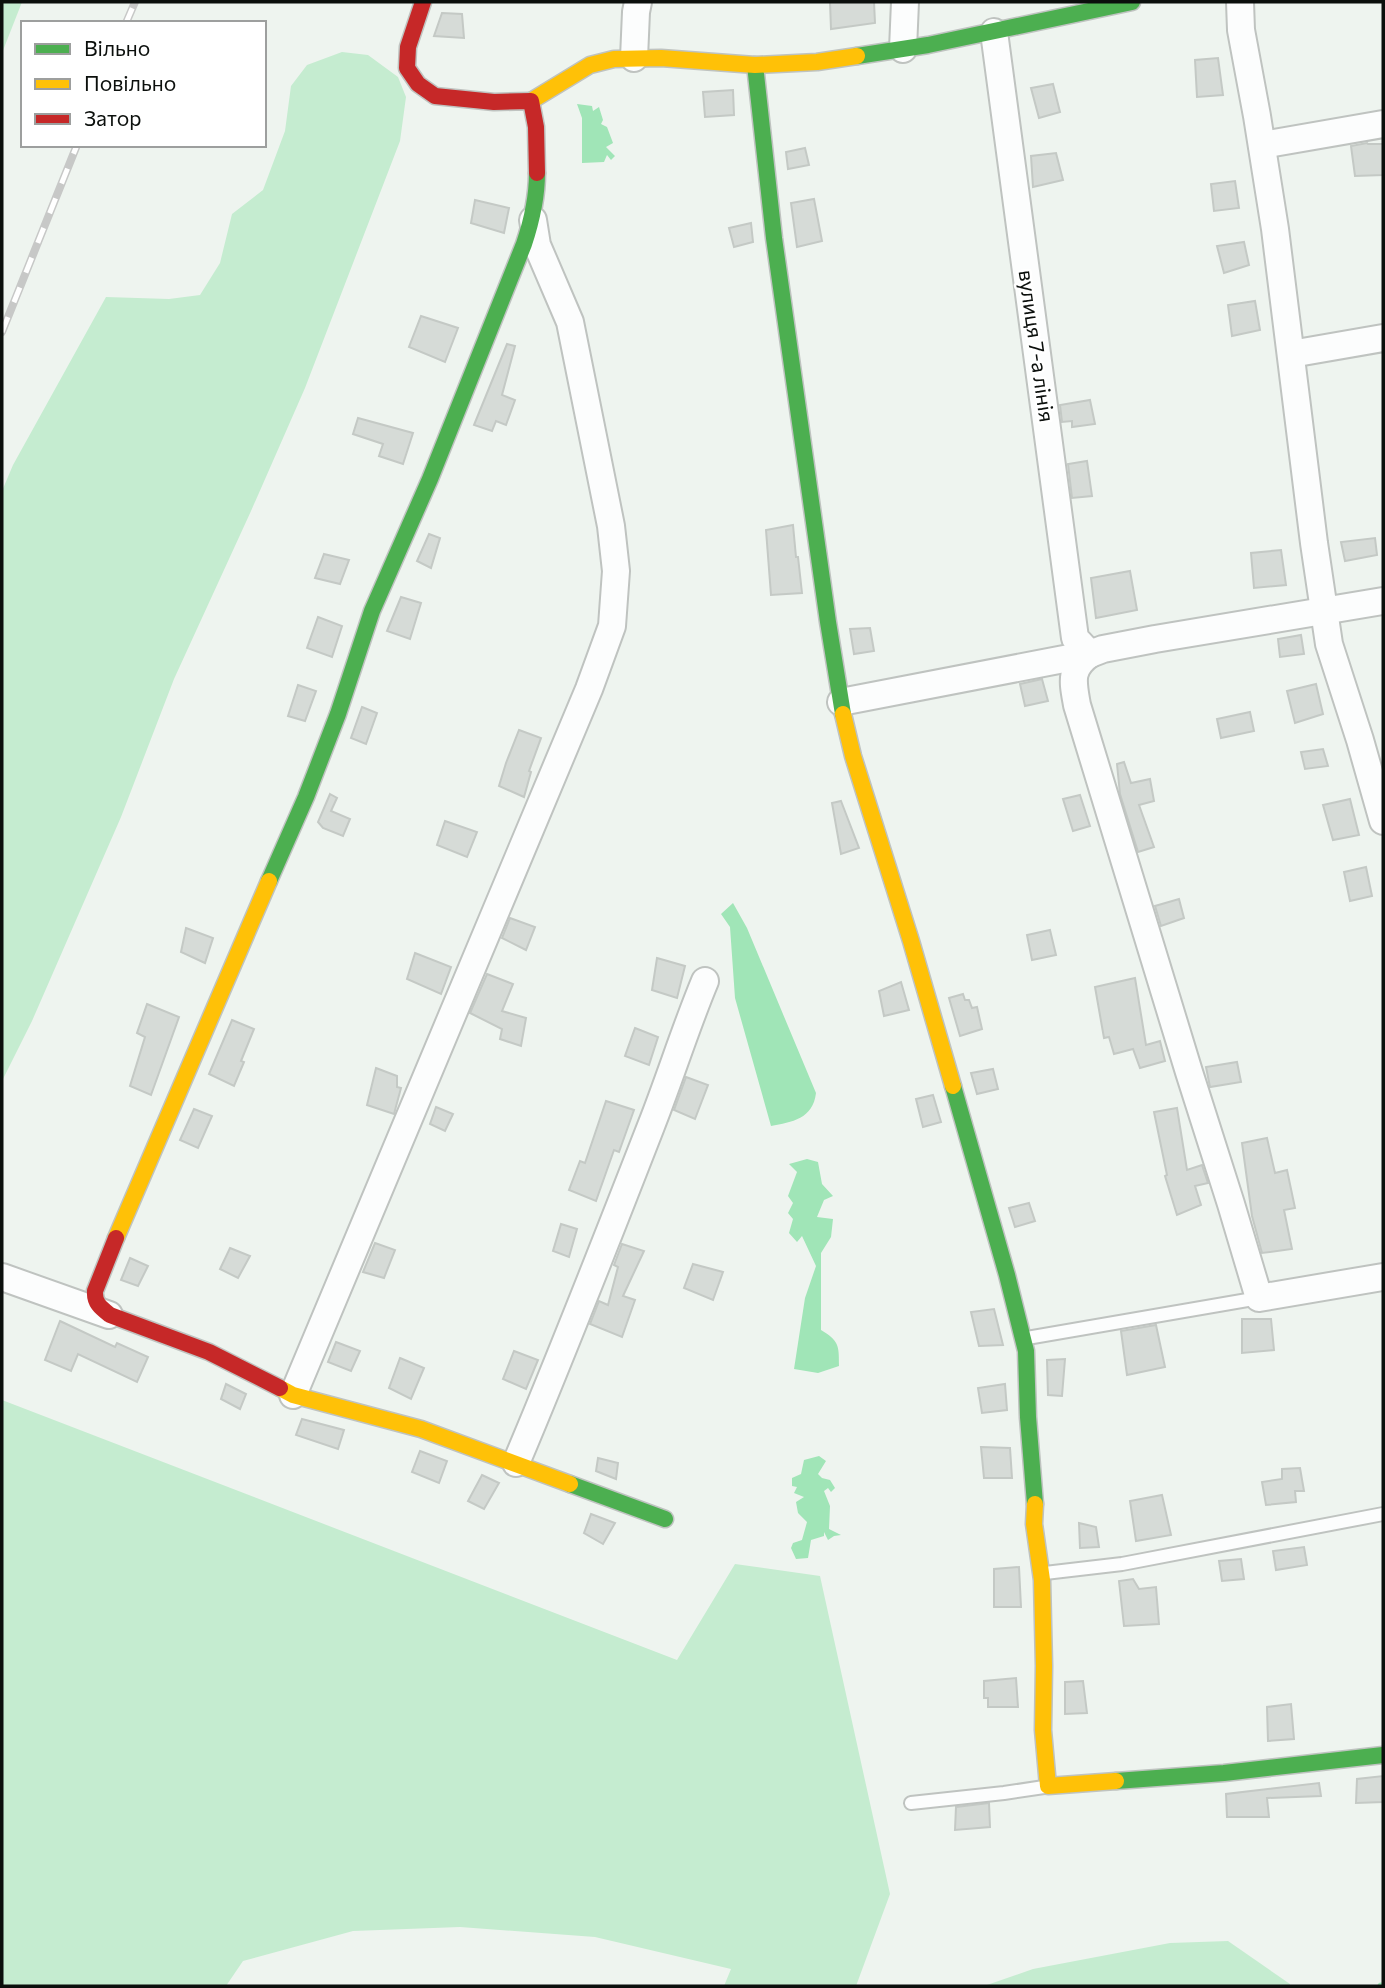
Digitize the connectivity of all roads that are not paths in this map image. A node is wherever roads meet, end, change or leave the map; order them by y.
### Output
1 (423, 2) edge
2 (638, 2) edge
3 (905, 2) edge
4 (1130, 2) edge
5 (1240, 2) edge
6 (994, 32) junction
7 (903, 49) junction
8 (634, 58) junction
9 (755, 65) junction
10 (531, 101) junction
11 (1383, 124) edge
12 (1262, 145) junction
13 (533, 218) junction
14 (1383, 338) edge
15 (1291, 354) junction
16 (1383, 601) edge
17 (1323, 611) junction
18 (1090, 654) junction
19 (841, 702) junction
20 (1383, 821) edge
21 (705, 981) dead end
22 (1383, 1277) edge
23 (2, 1278) edge
24 (1259, 1298) junction
25 (110, 1315) junction
26 (1023, 1339) junction
27 (293, 1395) junction
28 (516, 1463) junction
29 (1383, 1514) edge
30 (665, 1519) dead end
31 (1041, 1573) junction
32 (1383, 1755) edge
33 (1048, 1786) junction
34 (911, 1803) dead end

1 - 10 street
2 - 8 street
3 - 7 street
4 - 6 street
5 - 12 street
6 - 7 street
6 - 18 street, вулиця 7-а лінія
7 - 9 street
8 - 9 street
8 - 10 street
9 - 19 street
10 - 13 street
11 - 12 street
12 - 15 street
13 - 25 street
13 - 27 street
14 - 15 street
15 - 17 street
16 - 17 street
17 - 18 street
17 - 20 street
18 - 19 street
18 - 24 street
19 - 26 street
21 - 28 street
22 - 24 street
23 - 25 street
24 - 26 lane
25 - 27 street
26 - 31 street
27 - 28 street
28 - 30 street
29 - 31 lane
31 - 33 street
32 - 33 street
33 - 34 lane

